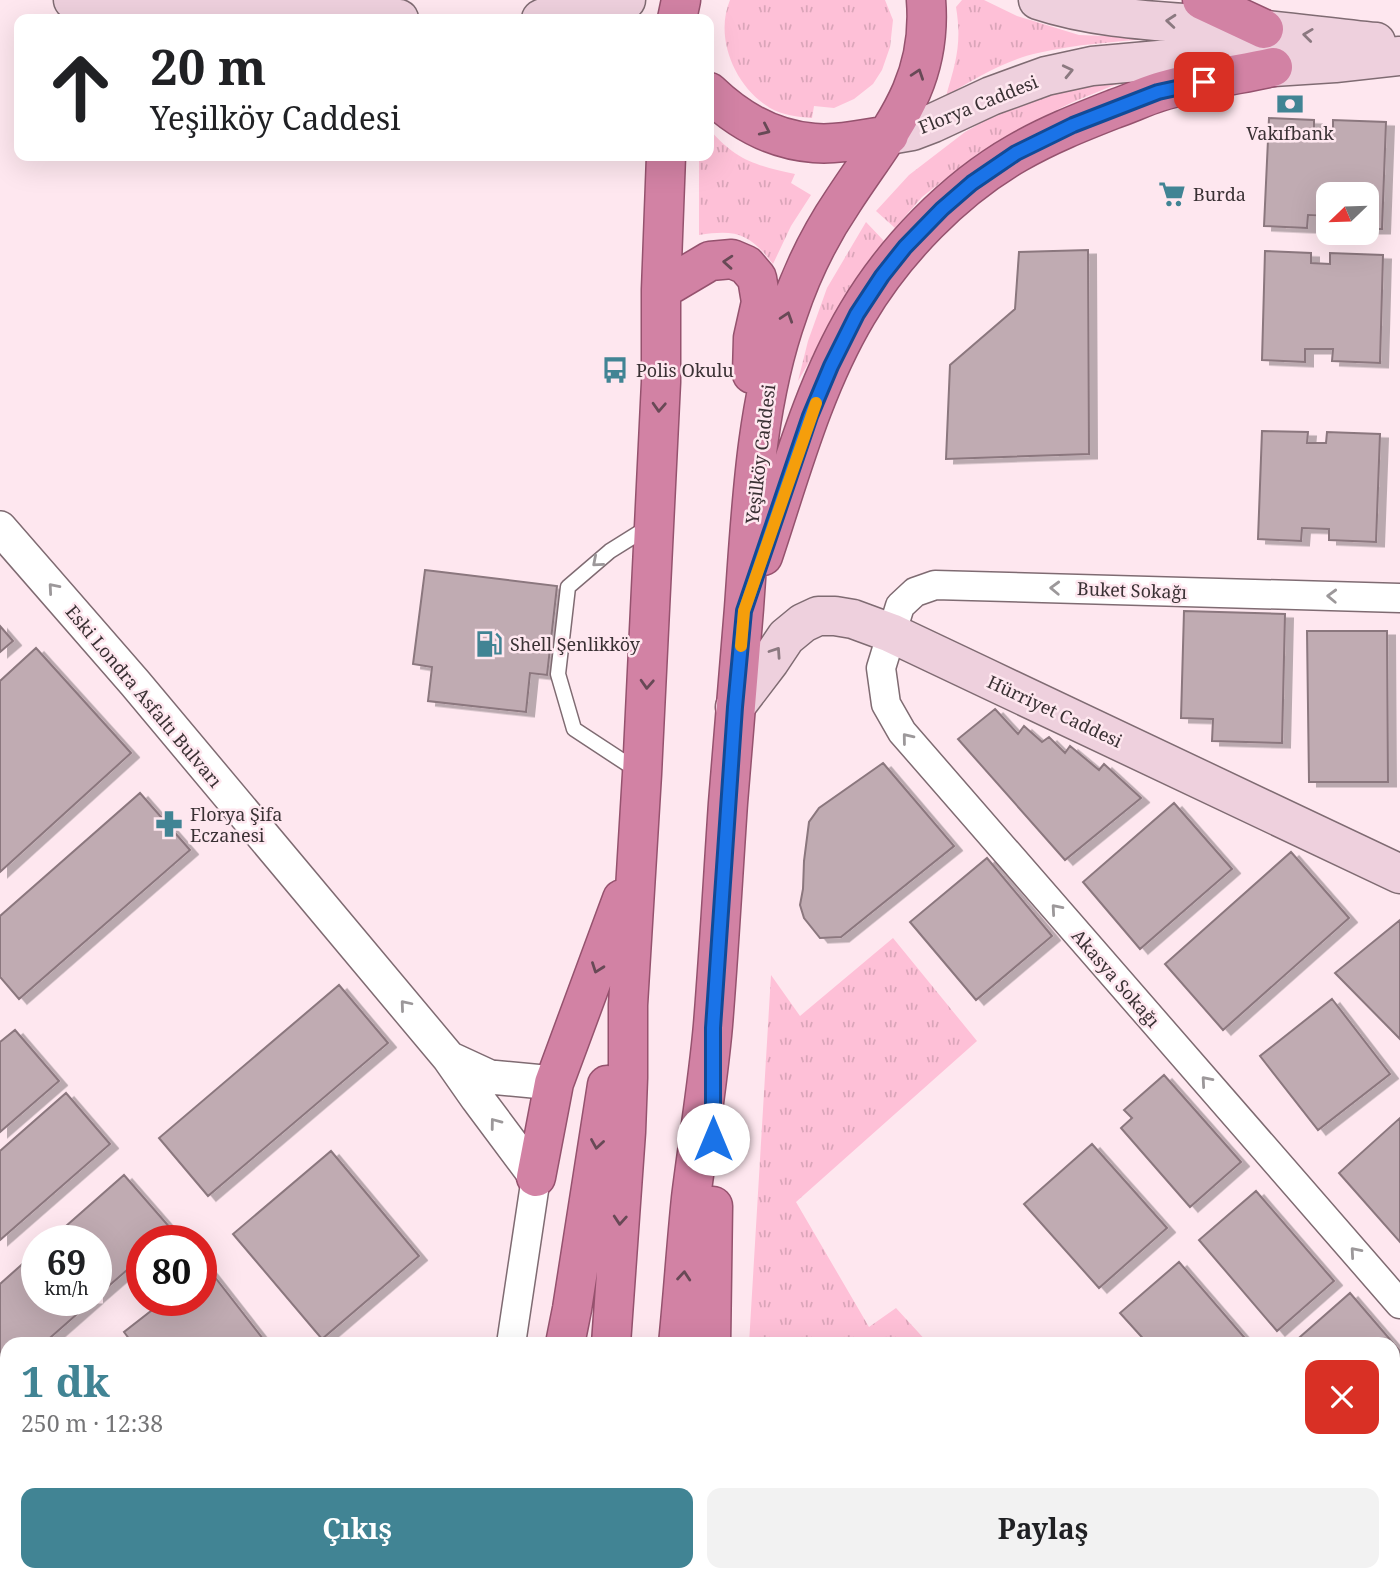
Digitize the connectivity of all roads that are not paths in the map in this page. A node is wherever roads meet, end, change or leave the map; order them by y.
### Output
1 (73, 0) edge
2 (626, 0) edge
3 (926, 0) edge
4 (1038, 0) edge
5 (1202, 0) edge
6 (313, 14) edge
7 (552, 14) edge
8 (1264, 29) junction
9 (1400, 47) edge
10 (1400, 56) edge
11 (1273, 67) junction
12 (714, 96) edge
13 (889, 135) junction
14 (666, 161) edge
15 (661, 290) junction
16 (761, 431) junction
17 (654, 524) junction
18 (4, 541) edge
19 (1400, 598) edge
20 (744, 611) junction
21 (891, 634) junction
22 (735, 707) junction
23 (642, 774) junction
24 (637, 858) junction
25 (1400, 874) edge
26 (628, 1006) junction
27 (713, 1028) junction
28 (449, 1058) junction
29 (554, 1083) junction
30 (536, 1177) junction
31 (1400, 1304) edge
32 (512, 1337) edge
33 (566, 1337) edge
34 (611, 1337) edge
35 (679, 1337) edge
36 (711, 1337) edge

1 - 6 main road
2 - 7 main road
13 -> 3 highway, Yeşilköy Caddesi
8 -> 4 main road
5 - 8 highway
9 -> 8 main road
10 - 11 main road, Florya Caddesi
13 -> 11 main road, Florya Caddesi
11 - 20 highway
12 -> 13 highway
16 -> 13 highway, Yeşilköy Caddesi
14 - 15 highway
16 -> 15 highway
15 -> 17 highway
16 - 20 highway, Yeşilköy Caddesi
17 -> 23 highway
17 -> 23 lane
28 -> 18 street, Eski Londra Asfaltı Bulvarı
19 -> 21 street, Buket Sokağı
20 - 22 highway, Yeşilköy Caddesi
22 -> 21 main road, Hürriyet Caddesi
21 - 25 main road, Hürriyet Caddesi
31 -> 21 street, Akasya Sokağı
22 - 27 highway, Yeşilköy Caddesi
23 - 24 highway
24 - 26 highway
24 -> 29 highway
26 -> 33 highway
26 -> 34 highway
35 -> 27 highway
27 - 36 highway
28 - 29 street
30 -> 28 street, Eski Londra Asfaltı Bulvarı
29 - 30 highway
30 - 32 street

